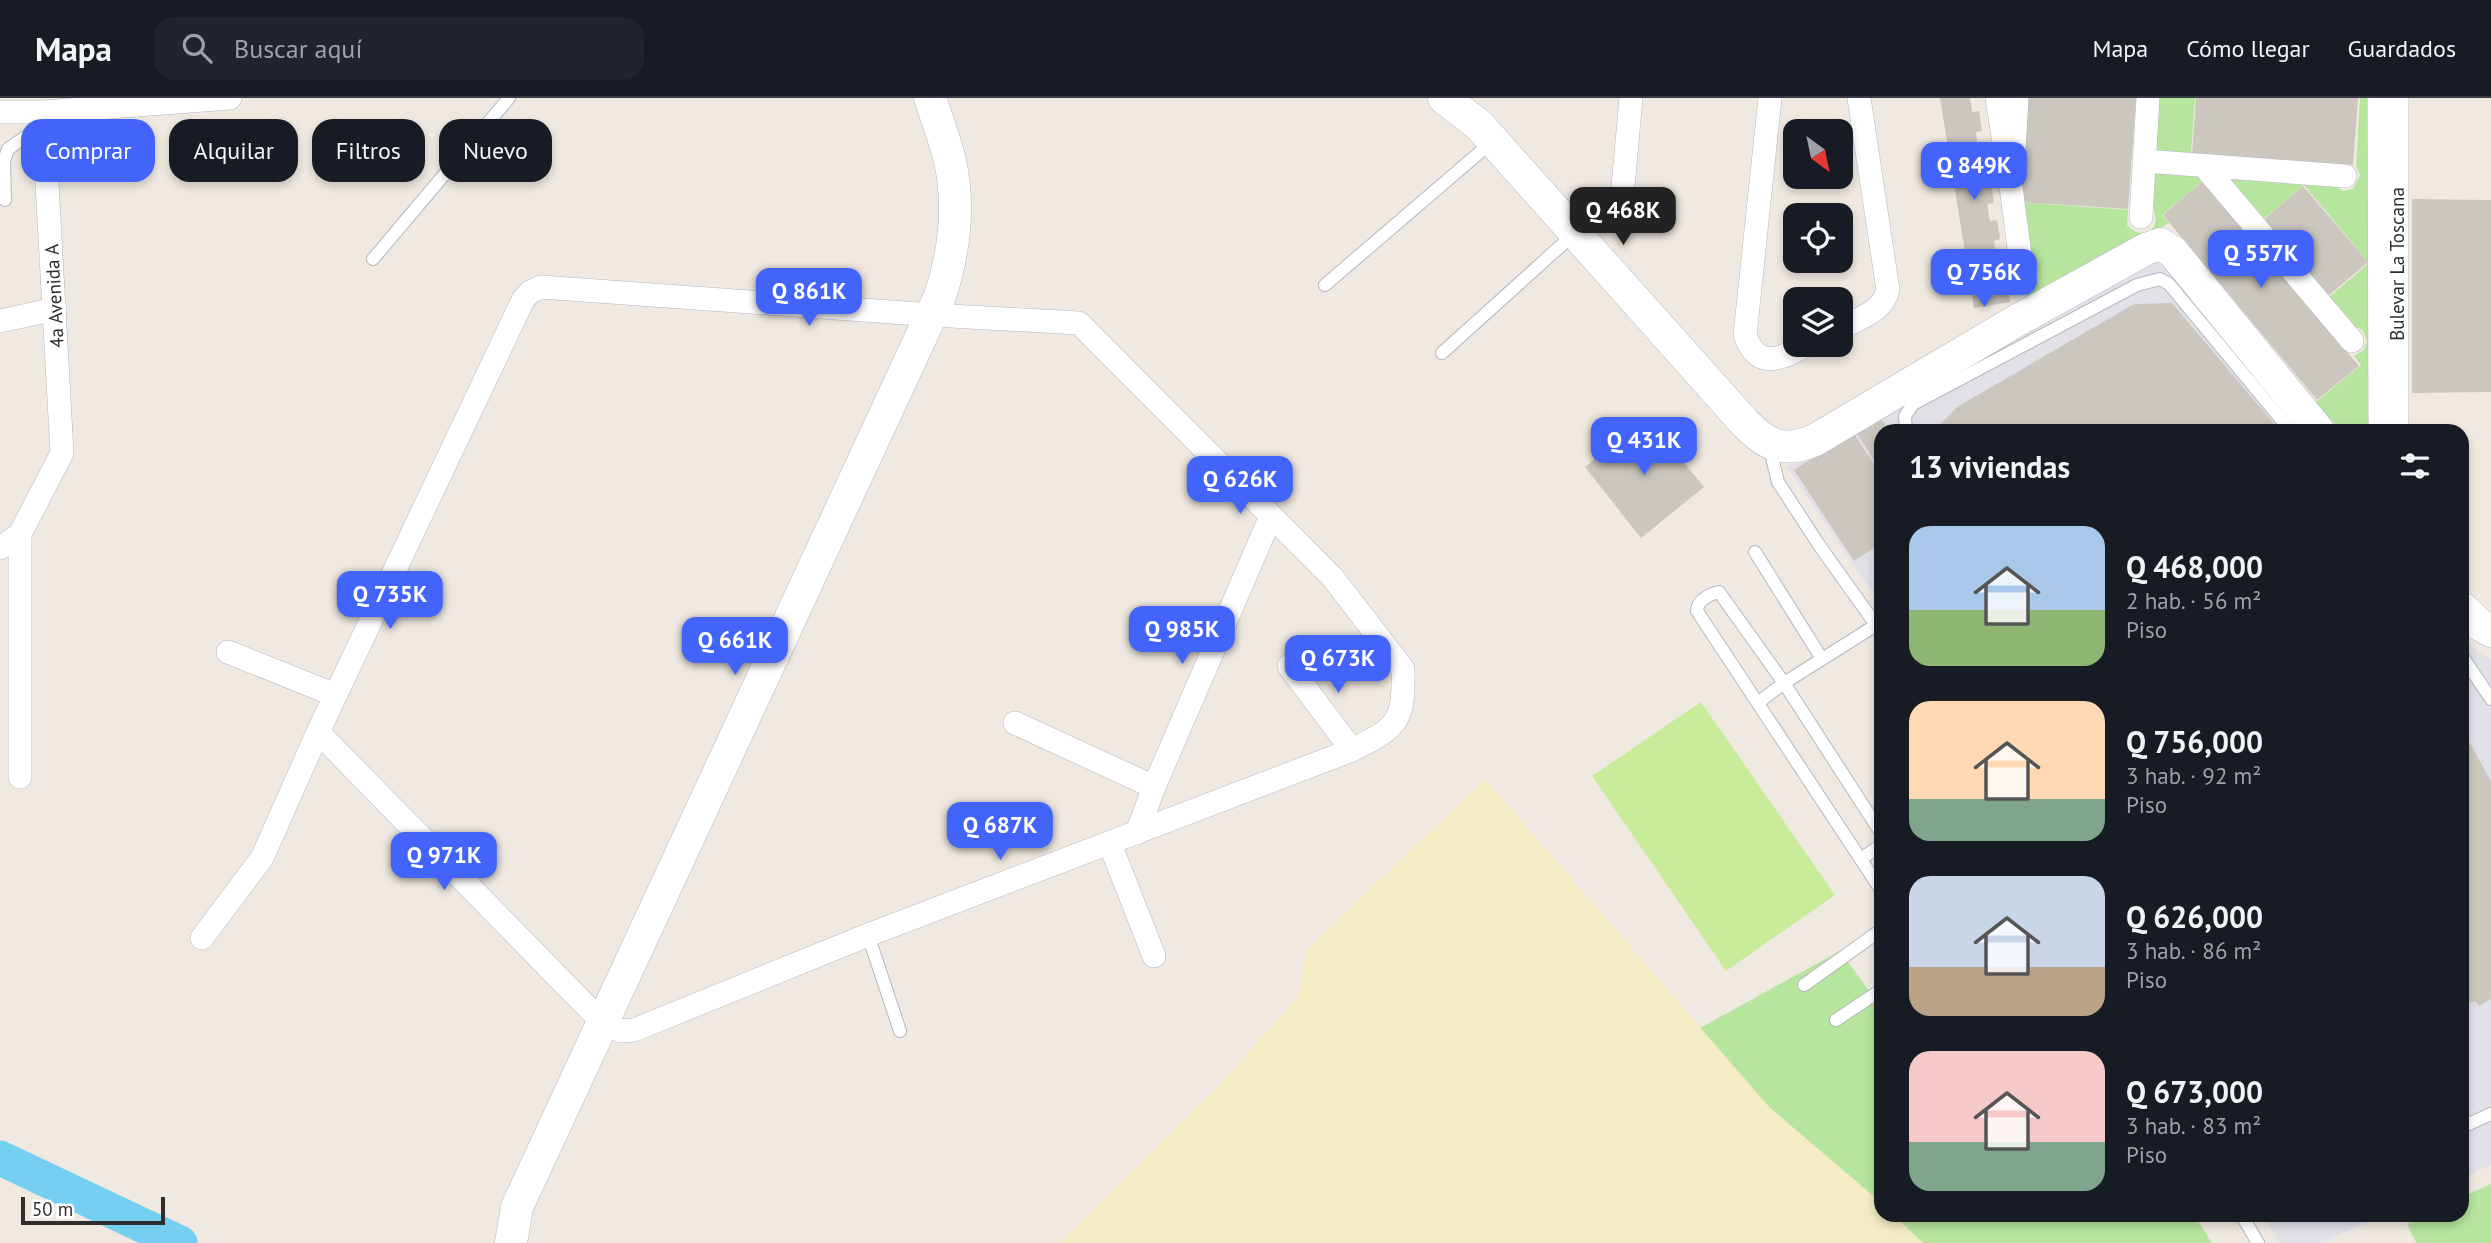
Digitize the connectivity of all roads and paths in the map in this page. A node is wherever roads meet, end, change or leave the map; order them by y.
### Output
1 (230, 98) edge
2 (509, 98) edge
3 (930, 98) edge
4 (1444, 98) edge
5 (1631, 98) edge
6 (1770, 98) edge
7 (1859, 98) edge
8 (1997, 98) edge
9 (2017, 98) edge
10 (2148, 98) edge
11 (2379, 98) edge
12 (2397, 98) edge
13 (79, 103) edge
14 (0, 112) edge
15 (43, 118) junction
16 (1493, 141) junction
17 (2144, 161) junction
18 (2205, 167) junction
19 (2345, 176) dead end
20 (2011, 187) junction
21 (5, 200) dead end
22 (2141, 217) dead end
23 (1620, 220) dead end
24 (1575, 232) junction
25 (373, 259) dead end
26 (2022, 278) dead end
27 (1325, 285) dead end
28 (55, 309) junction
29 (933, 316) junction
30 (0, 321) edge
31 (1853, 322) edge
32 (2352, 341) dead end
33 (1442, 353) dead end
34 (1783, 357) edge
35 (1906, 424) edge
36 (2285, 424) edge
37 (2313, 424) edge
38 (2380, 424) edge
39 (2398, 424) edge
40 (1769, 444) junction
41 (1270, 516) junction
42 (20, 534) junction
43 (0, 548) edge
44 (1755, 552) dead end
45 (2469, 615) edge
46 (1874, 620) edge
47 (1874, 630) edge
48 (2491, 631) edge
49 (228, 652) dead end
50 (1822, 659) junction
51 (1289, 666) dead end
52 (2469, 666) edge
53 (1784, 683) junction
54 (335, 695) junction
55 (2491, 699) edge
56 (1759, 702) junction
57 (1015, 723) dead end
58 (318, 732) junction
59 (1352, 750) junction
60 (20, 778) dead end
61 (1154, 787) junction
62 (1874, 822) edge
63 (1137, 833) junction
64 (1110, 844) junction
65 (1874, 850) edge
66 (1861, 859) junction
67 (1874, 879) edge
68 (868, 935) junction
69 (1874, 935) edge
70 (202, 938) dead end
71 (1154, 956) dead end
72 (1804, 985) dead end
73 (1874, 995) edge
74 (1836, 1020) dead end
75 (602, 1022) junction
76 (900, 1031) dead end
77 (2491, 1114) edge
78 (2469, 1124) edge
79 (2246, 1222) edge
80 (511, 1243) edge
81 (2258, 1243) edge

1 - 13 street
2 - 25 lane
3 - 29 main road
4 - 16 main road
5 - 23 street
6 - 34 street
7 - 31 street
8 - 20 street
9 - 20 street
10 - 17 street
11 - 38 street, Bulevar La Toscana
12 - 39 street, Bulevar La Toscana
13 - 15 street
14 - 15 street
15 - 21 lane
15 - 28 street, 4a Avenida A
16 - 24 main road
16 - 27 lane
17 - 18 street
17 - 22 street
18 - 19 street
18 - 32 street
20 - 26 street
24 - 33 lane
24 - 40 main road
28 - 30 street
28 - 42 street, 4a Avenida A
29 - 41 street
29 - 54 street
29 - 75 main road
35 - 36 lane
37 - 40 main road
40 - 46 lane
41 - 59 street
41 - 61 street
42 - 43 street
42 - 60 street
44 - 50 lane
45 - 48 main road
47 - 50 lane
49 - 54 street
50 - 53 lane
51 - 59 street
52 - 55 lane
53 - 56 lane
53 - 56 lane
53 - 62 lane
54 - 58 street
56 - 66 lane
57 - 61 street
58 - 70 street
58 - 75 street
59 - 63 street
61 - 63 street
63 - 64 street
64 - 68 street
64 - 71 street
65 - 66 lane
66 - 67 lane
68 - 75 street
68 - 76 lane
69 - 72 lane
73 - 74 lane
75 - 80 main road
77 - 78 lane
79 - 81 lane

